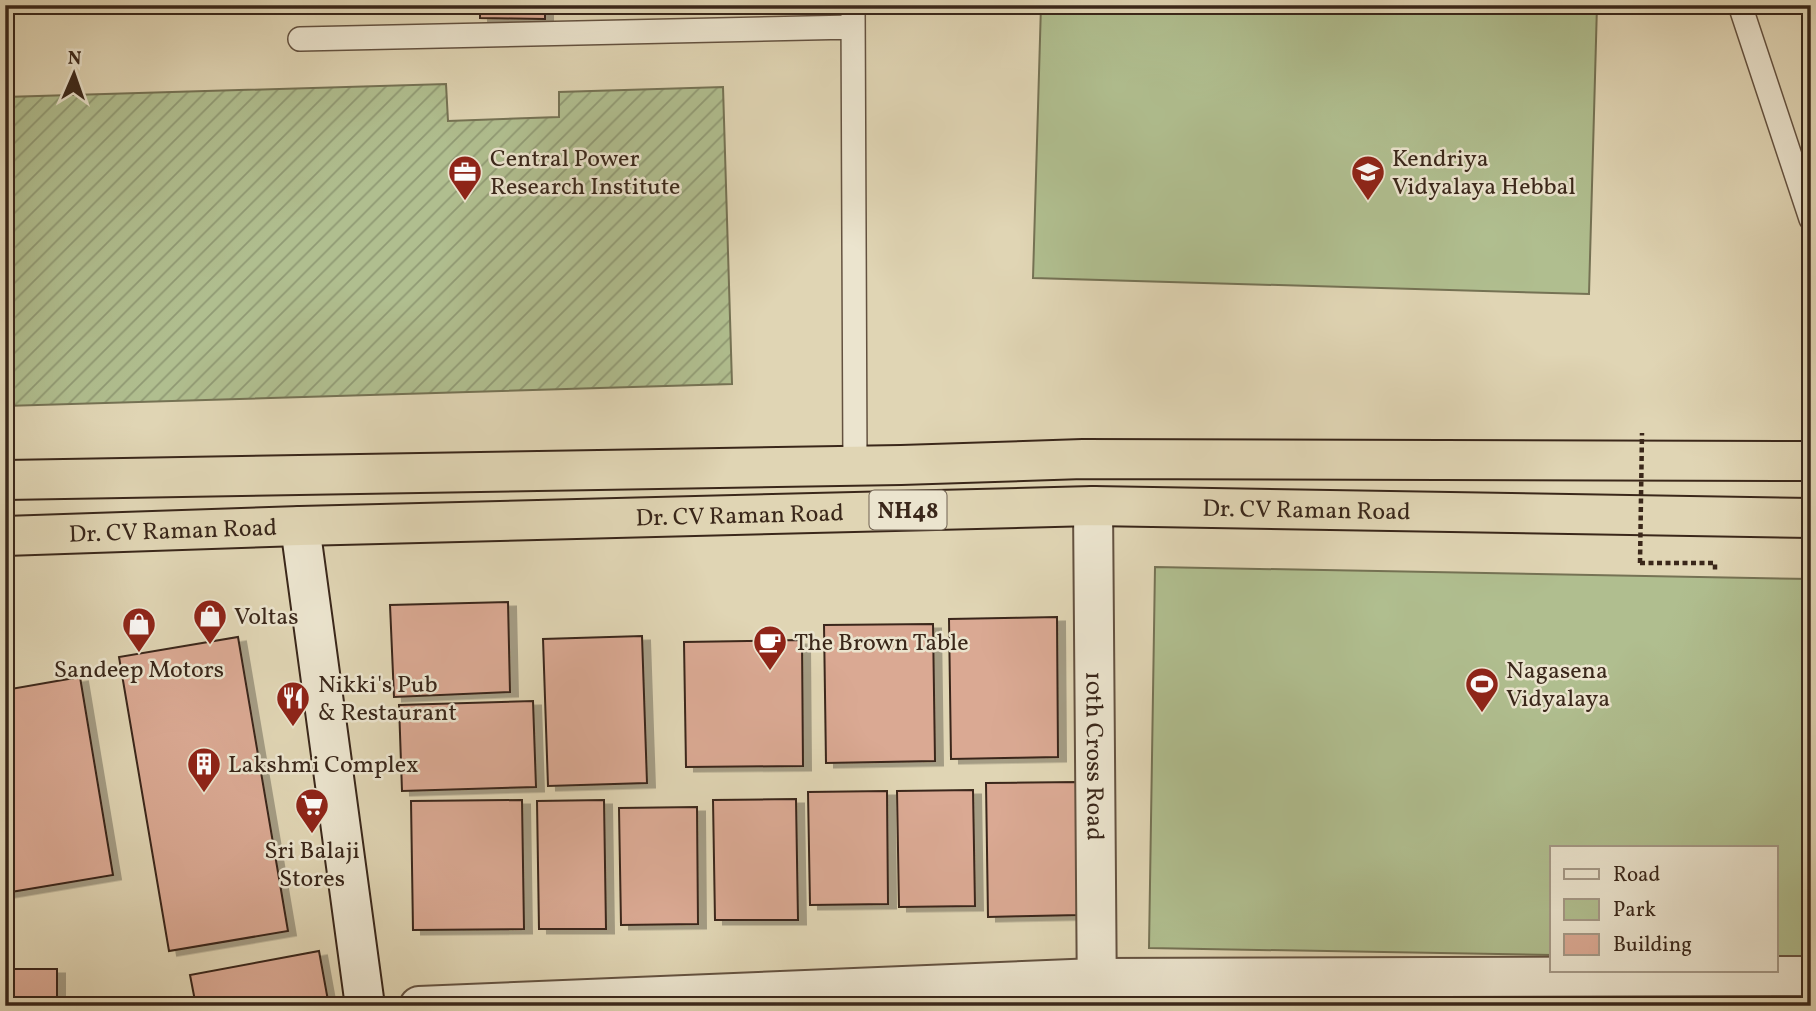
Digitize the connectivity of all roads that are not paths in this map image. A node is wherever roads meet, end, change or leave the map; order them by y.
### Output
1 (1740, 5) edge
2 (853, 16) edge
3 (300, 39) dead end
4 (1811, 219) edge
5 (1811, 461) edge
6 (855, 466) junction
7 (5, 480) edge
8 (1093, 506) junction
9 (1811, 518) edge
10 (300, 526) junction
11 (5, 536) edge
12 (1811, 976) edge
13 (1097, 992) edge
14 (365, 1006) edge
15 (419, 1006) edge

1 - 4 lane
2 - 3 lane
2 - 6 lane
5 - 6 highway, Dr. CV Raman Road / NH48
6 - 7 highway, Dr. CV Raman Road / NH48
8 - 9 highway, Dr. CV Raman Road / NH48
8 - 10 highway, Dr. CV Raman Road / NH48
8 - 13 street, 10th Cross Road
10 - 11 highway, Dr. CV Raman Road / NH48
10 - 14 street
12 - 13 street
13 - 15 street

